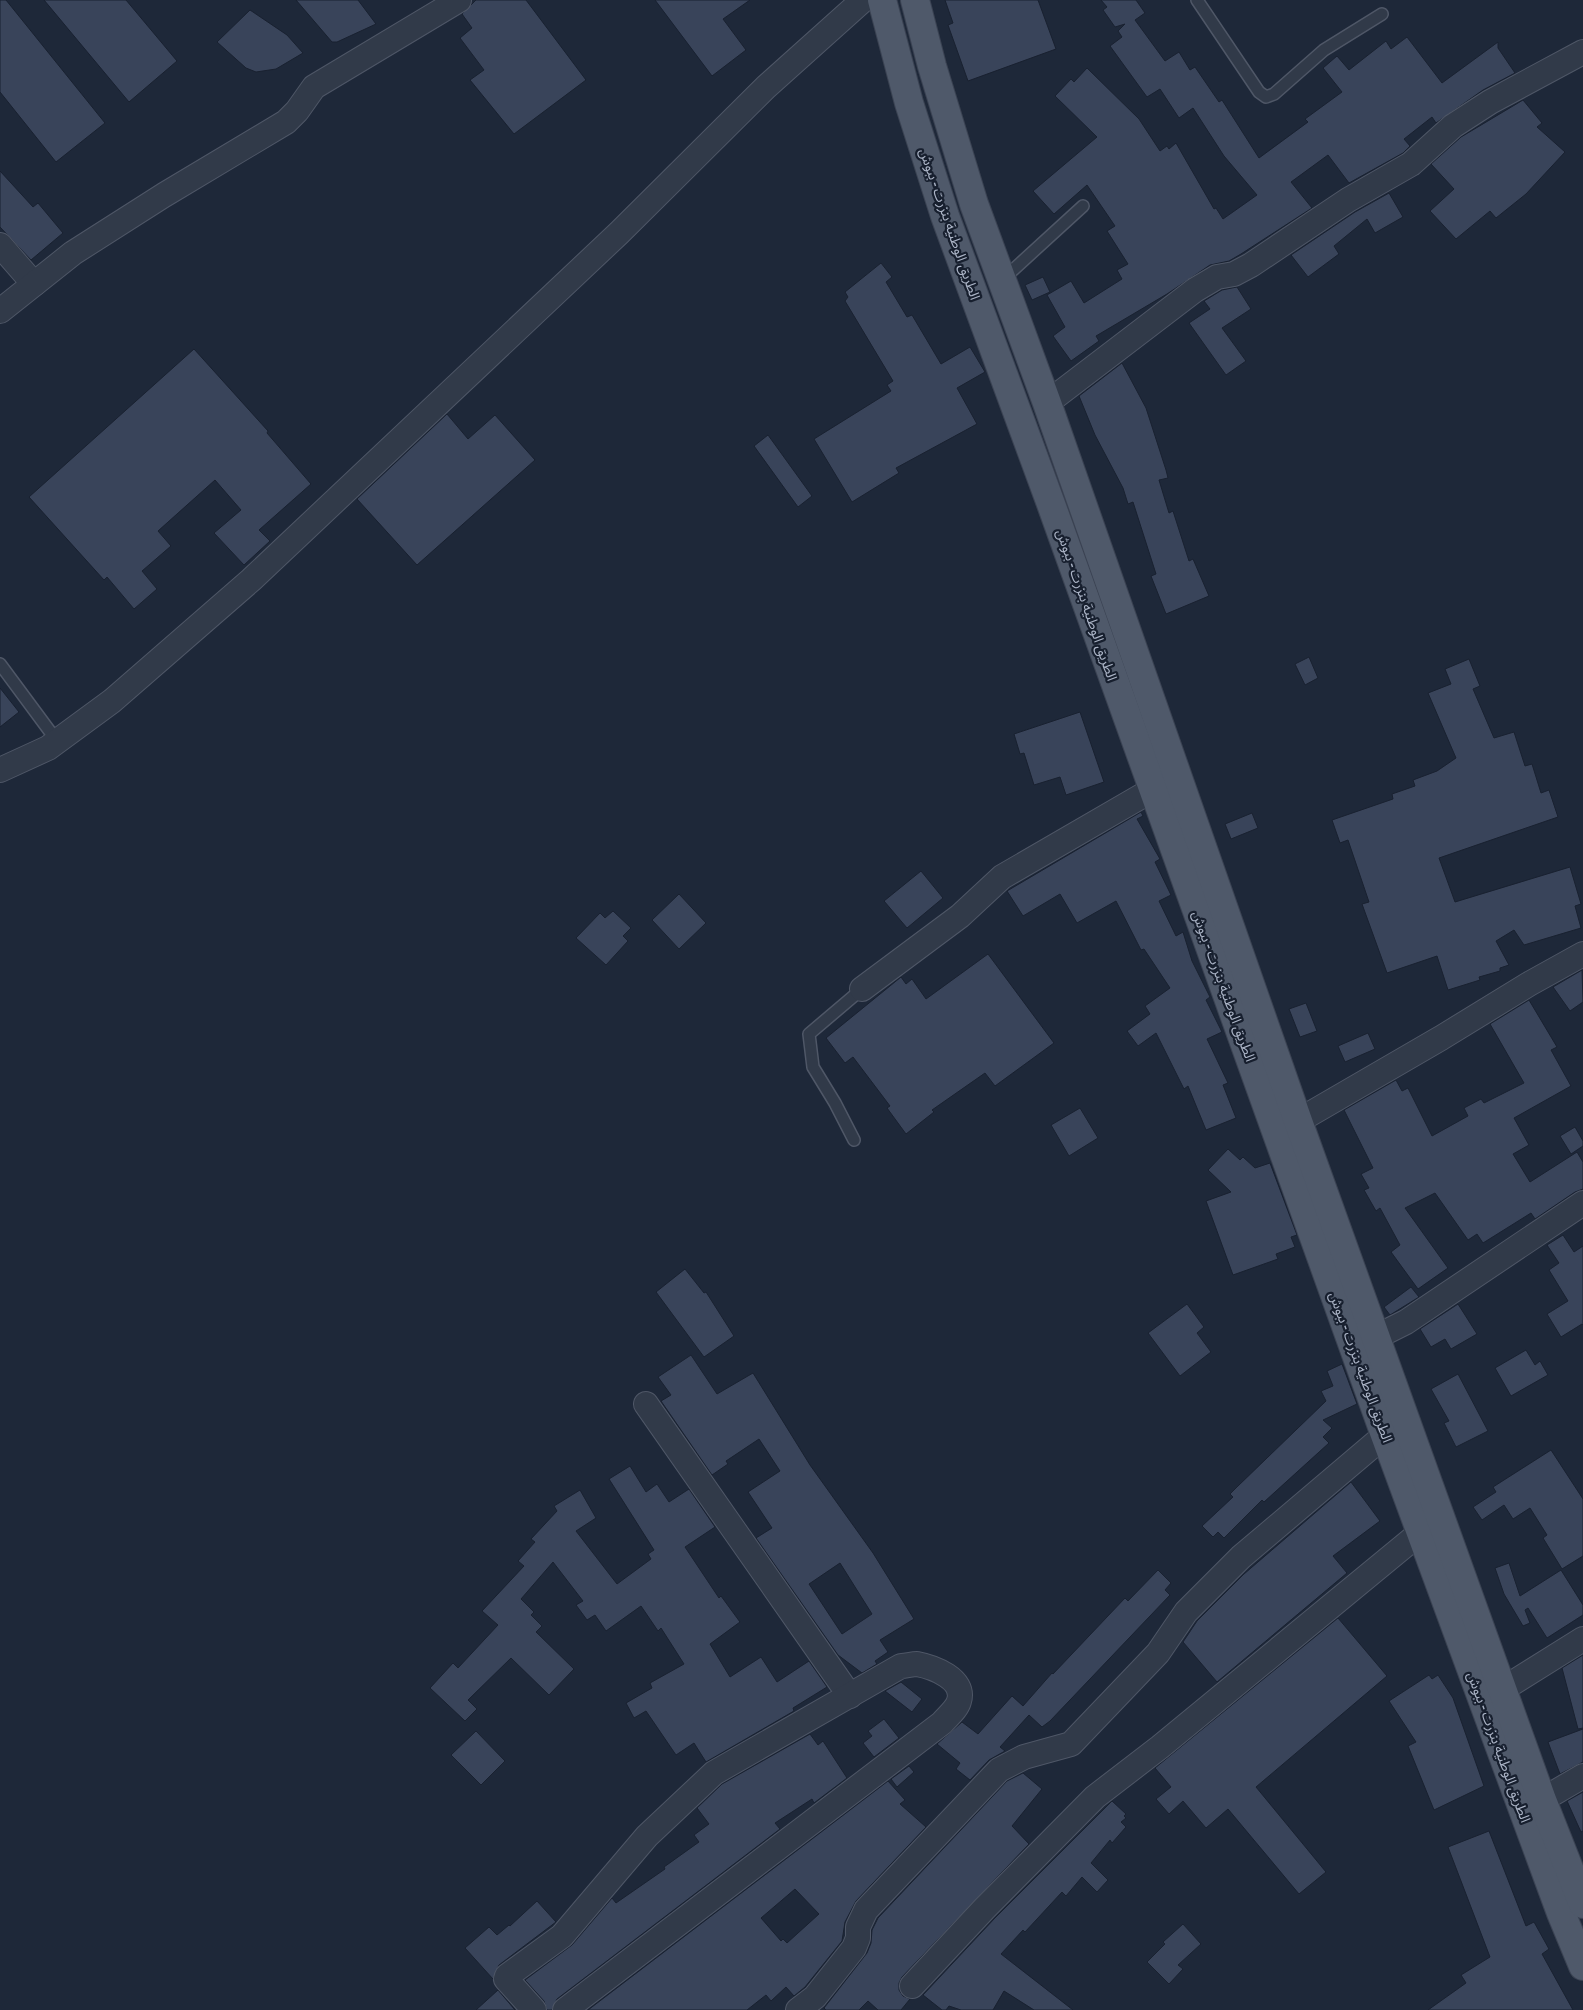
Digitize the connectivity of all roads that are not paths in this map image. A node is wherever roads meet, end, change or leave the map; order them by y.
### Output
1 (459, 0) edge
2 (863, 0) edge
3 (882, 0) edge
4 (915, 0) edge
5 (1197, 0) edge
6 (1382, 14) dead end
7 (1583, 52) edge
8 (1083, 206) dead end
9 (0, 245) edge
10 (1002, 280) junction
11 (34, 284) junction
12 (0, 311) edge
13 (1047, 403) junction
14 (0, 664) edge
15 (57, 741) junction
16 (0, 770) edge
17 (1152, 790) junction
18 (1583, 954) edge
19 (862, 989) joint
20 (1298, 1121) junction
21 (854, 1140) dead end
22 (1583, 1203) edge
23 (1376, 1337) junction
24 (646, 1404) dead end
25 (1385, 1435) junction
26 (1421, 1532) junction
27 (1583, 1639) edge
28 (1503, 1689) junction
29 (850, 1696) junction
30 (1583, 1776) edge
31 (1542, 1800) junction
32 (1583, 1904) edge
33 (1583, 1966) edge
34 (912, 1986) dead end
35 (534, 2010) edge
36 (565, 2010) edge
37 (798, 2010) edge

1 - 11 street
2 - 15 street
3 - 17 main road, الطريق الوطنية بنزرت - ببوش
4 - 10 main road, الطريق الوطنية بنزرت - ببوش
5 - 6 lane
7 - 13 street
8 - 10 lane
9 - 11 street
10 - 13 main road, الطريق الوطنية بنزرت - ببوش
11 - 12 street
13 - 20 main road, الطريق الوطنية بنزرت - ببوش
14 - 15 lane
15 - 16 street
17 - 19 street
17 - 25 main road, الطريق الوطنية بنزرت - ببوش
18 - 20 street
19 - 21 lane
20 - 23 main road, الطريق الوطنية بنزرت - ببوش
22 - 23 street
23 - 28 main road, الطريق الوطنية بنزرت - ببوش
24 - 29 street
25 - 26 main road, الطريق الوطنية بنزرت - ببوش
25 - 37 street
26 - 33 main road, الطريق الوطنية بنزرت - ببوش
26 - 34 street
27 - 28 street
28 - 31 main road, الطريق الوطنية بنزرت - ببوش
29 - 35 street
29 - 36 street
30 - 31 street
31 - 32 main road, الطريق الوطنية بنزرت - ببوش

